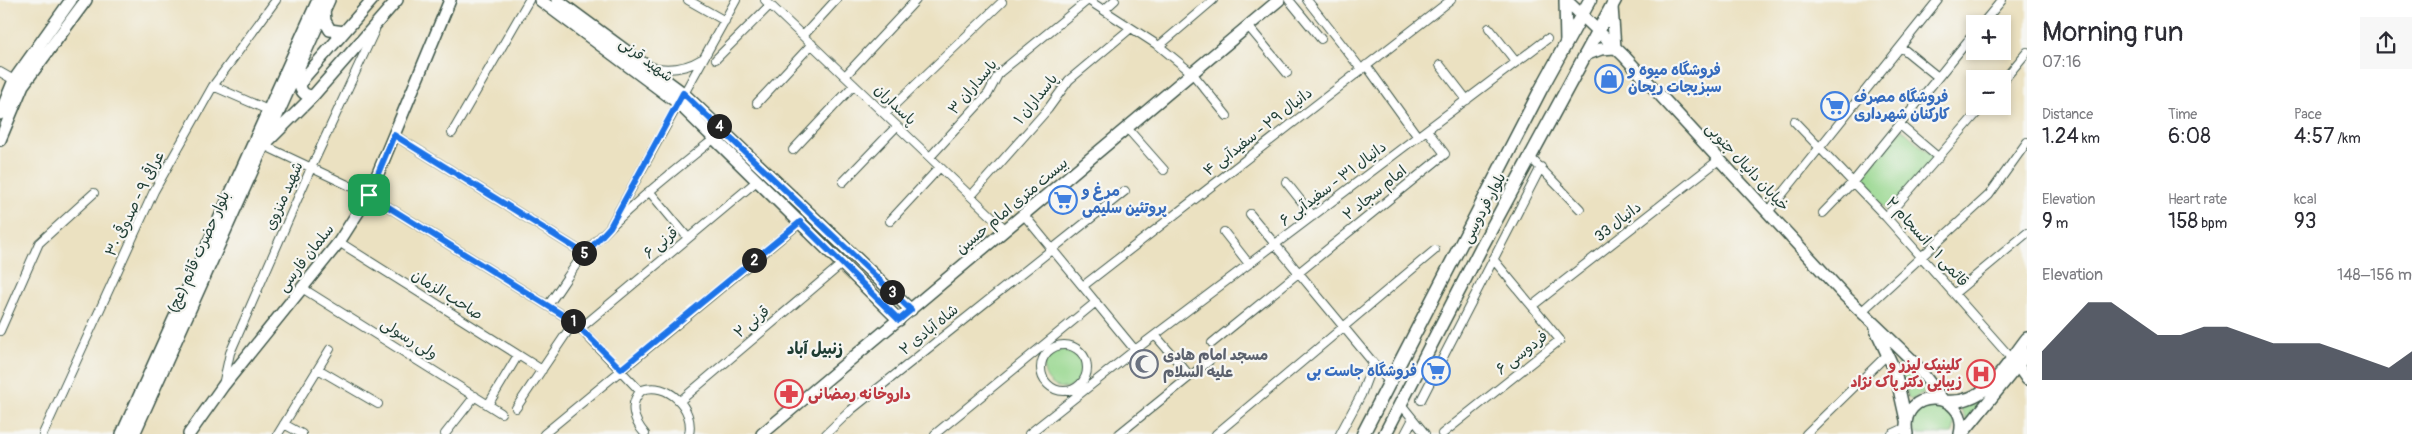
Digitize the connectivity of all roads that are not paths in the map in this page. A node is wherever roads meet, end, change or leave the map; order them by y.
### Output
1 (70, 0) edge
2 (86, 0) edge
3 (276, 0) edge
4 (372, 0) edge
5 (397, 0) edge
6 (450, 0) edge
7 (529, 0) edge
8 (540, 0) edge
9 (557, 0) edge
10 (688, 0) edge
11 (736, 0) edge
12 (836, 0) edge
13 (916, 0) edge
14 (1088, 0) edge
15 (1115, 0) edge
16 (1213, 0) edge
17 (1280, 0) edge
18 (1288, 0) edge
19 (1307, 0) edge
20 (1451, 0) edge
21 (1566, 0) edge
22 (1590, 0) edge
23 (1938, 0) edge
24 (2002, 0) edge
25 (768, 2) edge
26 (1002, 2) dead end
27 (324, 3) edge
28 (1613, 3) edge
29 (1104, 10) junction
30 (1990, 15) edge
31 (1581, 16) junction
32 (380, 19) junction
33 (725, 21) junction
34 (1248, 26) junction
35 (1131, 28) junction
36 (1489, 28) dead end
37 (344, 32) junction
38 (1599, 32) junction
39 (803, 36) junction
40 (1321, 39) dead end
41 (1547, 39) dead end
42 (1566, 43) junction
43 (1966, 43) edge
44 (812, 44) junction
45 (1159, 46) junction
46 (1901, 47) junction
47 (1615, 48) junction
48 (2027, 52) edge
49 (1585, 55) junction
50 (703, 58) junction
51 (716, 59) dead end
52 (1516, 62) junction
53 (644, 64) junction
54 (1440, 66) dead end
55 (1364, 67) junction
56 (2011, 71) edge
57 (0, 72) edge
58 (1192, 73) junction
59 (1287, 73) dead end
60 (844, 76) junction
61 (1938, 78) junction
62 (14, 80) junction
63 (854, 85) junction
64 (213, 86) junction
65 (312, 96) junction
66 (681, 98) junction
67 (1467, 100) junction
68 (757, 103) dead end
69 (268, 110) junction
70 (1530, 110) junction
71 (0, 114) edge
72 (885, 114) junction
73 (1975, 115) edge
74 (1227, 116) dead end
75 (1549, 120) junction
76 (1794, 122) dead end
77 (1900, 125) junction
78 (897, 126) junction
79 (1127, 128) junction
80 (1427, 130) junction
81 (452, 133) dead end
82 (394, 135) junction
83 (1418, 136) junction
84 (715, 138) junction
85 (0, 140) edge
86 (2027, 142) edge
87 (258, 145) junction
88 (1819, 148) junction
89 (793, 150) dead end
90 (930, 157) junction
91 (1530, 157) junction
92 (1939, 158) junction
93 (1720, 159) junction
94 (940, 167) junction
95 (1541, 167) junction
96 (311, 168) junction
97 (1164, 170) dead end
98 (758, 180) junction
99 (844, 182) dead end
100 (1286, 182) dead end
101 (1853, 182) junction
102 (649, 191) junction
103 (1125, 191) dead end
104 (94, 193) dead end
105 (369, 195) junction
106 (970, 196) junction
107 (1580, 209) dead end
108 (1768, 212) junction
109 (1823, 213) dead end
110 (1250, 214) dead end
111 (1024, 215) junction
112 (1313, 216) junction
113 (1886, 217) junction
114 (800, 222) junction
115 (890, 222) dead end
116 (610, 227) junction
117 (1006, 230) junction
118 (1224, 232) dead end
119 (2027, 233) edge
120 (688, 238) junction
121 (338, 242) junction
122 (1275, 244) junction
123 (1052, 248) junction
124 (1435, 250) dead end
125 (585, 254) junction
126 (1922, 257) junction
127 (1493, 259) junction
128 (843, 264) junction
129 (1249, 264) junction
130 (1299, 273) junction
131 (1083, 286) junction
132 (302, 288) junction
133 (1955, 293) junction
134 (1096, 302) junction
135 (548, 305) junction
136 (1532, 306) junction
137 (911, 310) junction
138 (1861, 312) junction
139 (899, 320) junction
140 (574, 322) junction
141 (1872, 324) junction
142 (582, 327) junction
143 (1344, 328) junction
144 (0, 330) edge
145 (1155, 335) junction
146 (2027, 338) edge
147 (1212, 343) dead end
148 (1047, 348) junction
149 (330, 349) dead end
150 (1135, 350) junction
151 (1888, 354) junction
152 (2027, 354) edge
153 (518, 356) junction
154 (1209, 360) dead end
155 (2014, 362) junction
156 (1373, 363) junction
157 (318, 369) junction
158 (621, 369) junction
159 (542, 370) junction
160 (1190, 376) junction
161 (2027, 378) edge
162 (1390, 383) junction
163 (223, 386) junction
164 (1080, 389) junction
165 (640, 391) junction
166 (474, 396) junction
167 (1421, 400) dead end
168 (1944, 400) junction
169 (680, 401) junction
170 (378, 404) dead end
171 (1400, 404) junction
172 (488, 405) junction
173 (516, 408) dead end
174 (501, 412) dead end
175 (1413, 419) junction
176 (284, 424) junction
177 (1906, 427) edge
178 (642, 433) edge
179 (43, 434) edge
180 (122, 434) edge
181 (134, 434) edge
182 (190, 434) edge
183 (278, 434) edge
184 (302, 434) edge
185 (445, 434) edge
186 (544, 434) edge
187 (689, 434) edge
188 (762, 434) edge
189 (826, 434) edge
190 (935, 434) edge
191 (1029, 434) edge
192 (1119, 434) edge
193 (1216, 434) edge
194 (1340, 434) edge
195 (1363, 434) edge
196 (1385, 434) edge
197 (1405, 434) edge
198 (1425, 434) edge
199 (1442, 434) edge
200 (1806, 434) edge
201 (1892, 434) edge
202 (1961, 434) edge

1 - 62 main road
2 - 85 main road
3 - 64 street, عراقی ۹ - صدوقی ۳۰
4 - 37 main road
5 - 32 main road, بلوار حضرت قائم (عج)
6 - 82 main road, سلمان فارسی
7 - 81 street
8 - 66 main road, شهید قرنی
9 - 53 main road, شهید قرنی
10 - 33 street
11 - 33 street
12 - 39 street
13 - 60 street
14 - 29 street
14 - 90 street, پاسداران ۳
15 - 29 street
16 - 45 street
17 - 34 main road, بیست متری امام حسین
18 - 40 street
19 - 55 street
20 - 55 street, دانیال ۲۹ - سفیدآبی ۴
21 - 31 main road, خیابان دانیال جنوبی
21 - 42 main road
22 - 31 main road, بلوار فردوسی
23 - 46 street
24 - 30 street
25 - 39 street, پاسداران
25 - 51 street
26 - 72 street
27 - 37 main road
27 - 69 main road
27 - 87 main road
28 - 38 main road, بلوار فردوسی
28 - 47 main road
29 - 35 street
31 - 38 main road, خیابان دانیال جنوبی
31 - 42 main road, بلوار فردوسی
32 - 65 main road, بلوار حضرت قائم (عج)
32 - 96 street, شهید منزوی
33 - 50 street
34 - 58 main road, بیست متری امام حسین
34 - 59 street
35 - 45 street
35 - 106 street, پاسداران ۱
36 - 52 street
37 - 65 main road
38 - 47 main road, خیابان دانیال جنوبی
38 - 49 main road, بلوار فردوسی
39 - 44 street, پاسداران
41 - 52 street, دانیال ۳۱ - سفیدآبی ۶
42 - 70 main road, بلوار فردوسی
43 - 61 street
44 - 60 street, پاسداران
44 - 68 street
45 - 58 street
46 - 61 street
46 - 88 street
47 - 49 main road
47 - 93 main road, خیابان دانیال جنوبی
48 - 56 street
49 - 75 main road, بلوار فردوسی
50 - 53 street
50 - 66 street
52 - 67 street, دانیال ۳۱ - سفیدآبی ۶
53 - 66 main road, شهید قرنی
54 - 67 street
55 - 83 street
55 - 131 street, دانیال ۲۹ - سفیدآبی ۴
57 - 62 street
58 - 74 street
58 - 79 main road, بیست متری امام حسین
60 - 63 street, پاسداران
61 - 77 street
62 - 71 main road
63 - 72 street, پاسداران
63 - 89 street
64 - 69 street
64 - 179 street, عراقی ۹ - صدوقی ۳۰
65 - 87 main road, بلوار حضرت قائم (عج)
66 - 84 main road, شهید قرنی
66 - 116 street
66 - 137 main road, شهید قرنی
67 - 80 street, دانیال ۳۱ - سفیدآبی ۶
69 - 87 main road
70 - 75 main road
70 - 162 main road, بلوار فردوسی
72 - 78 street, پاسداران
73 - 92 street
75 - 91 main road, بلوار فردوسی
76 - 88 street, قائمی ۱ - انسجام ۲
77 - 92 street
77 - 101 street
78 - 90 street, پاسداران
78 - 99 street
79 - 97 street
79 - 111 main road, بیست متری امام حسین
80 - 83 street, دانیال ۳۱ - سفیدآبی ۶
80 - 130 street, امام سجاد ۲
82 - 105 main road, سلمان فارسی
82 - 125 street
83 - 112 street, دانیال ۳۱ - سفیدآبی ۶
84 - 98 main road, شهید قرنی
84 - 102 street
86 - 126 street
87 - 96 street
87 - 180 main road, بلوار حضرت قائم (عج)
87 - 181 main road, بلوار حضرت قائم (عج)
88 - 101 street, قائمی ۱ - انسجام ۲
88 - 108 street
90 - 94 street, پاسداران
91 - 95 street
91 - 171 main road, بلوار فردوسی
92 - 113 street
93 - 108 main road, خیابان دانیال جنوبی
93 - 136 street, دانیال 33
94 - 106 street, پاسداران
94 - 115 street
95 - 107 street
95 - 127 street
96 - 105 street
96 - 163 street, شهید منزوی
98 - 114 main road, شهید قرنی
98 - 120 street, قرنی ۶
100 - 112 street
101 - 109 street
101 - 113 street, قائمی ۱ - انسجام ۲
102 - 116 street
102 - 120 street
103 - 123 street, شاه آبادی ۲
104 - 144 street
105 - 121 main road, سلمان فارسی
105 - 135 street
106 - 117 street, پاسداران
108 - 138 main road, خیابان دانیال جنوبی
110 - 122 street
111 - 117 main road, بیست متری امام حسین
111 - 123 street
112 - 122 street, دانیال ۳۱ - سفیدآبی ۶
113 - 126 street, قائمی ۱ - انسجام ۲
114 - 128 main road, شهید قرنی
114 - 158 street
116 - 125 street
117 - 137 main road, بیست متری امام حسین
118 - 129 street
119 - 133 street
120 - 142 street, قرنی ۶
121 - 132 main road, سلمان فارسی
121 - 153 street, صاحب الزمان
122 - 129 street, دانیال ۳۱ - سفیدآبی ۶
122 - 130 street
123 - 131 street
123 - 189 street, شاه آبادی ۲
124 - 143 street
125 - 135 street
126 - 133 street, قائمی ۱ - انسجام ۲
126 - 138 street
127 - 136 street, فردوسی ۶
127 - 167 street
128 - 139 main road, شهید قرنی
128 - 169 street, قرنی ۲
129 - 145 street, دانیال ۳۱ - سفیدآبی ۶
130 - 143 street
130 - 147 street
131 - 134 street
132 - 163 main road, سلمان فارسی
132 - 166 street, ولی رسولی
133 - 155 street, قائمی ۱ - انسجام ۲
134 - 148 street
134 - 150 street
135 - 140 street
136 - 199 street, فردوسی ۶
137 - 139 main road, بیست متری امام حسین
138 - 141 main road, خیابان دانیال جنوبی
139 - 188 main road, بیست متری امام حسین
140 - 142 street
140 - 159 street
141 - 151 main road, خیابان دانیال جنوبی
141 - 168 main road, خیابان دانیال جنوبی
142 - 158 street
143 - 156 street
143 - 193 street
145 - 150 street, دانیال ۳۱ - سفیدآبی ۶
145 - 160 street
146 - 155 main road
148 - 164 street
148 - 164 street
148 - 190 street
149 - 157 street
150 - 164 street, دانیال ۳۱ - سفیدآبی ۶
151 - 177 main road, خیابان دانیال جنوبی
151 - 200 street
152 - 155 main road
153 - 159 street, صاحب الزمان
153 - 172 street
154 - 160 street
155 - 161 main road
155 - 168 main road
155 - 202 main road
156 - 162 street
156 - 194 street
157 - 170 street
157 - 176 street
158 - 165 street
158 - 186 street
159 - 173 street
160 - 192 street
162 - 195 main road, بلوار فردوسی
163 - 182 main road, سلمان فارسی
164 - 191 street, دانیال ۳۱ - سفیدآبی ۶
165 - 169 street
165 - 178 street
166 - 172 street, ولی رسولی
166 - 185 street
168 - 177 main road
168 - 202 main road, خیابان دانیال جنوبی
169 - 187 street
171 - 175 street
171 - 196 main road, بلوار فردوسی
172 - 174 street, ولی رسولی
175 - 197 street
175 - 198 street
176 - 183 street
176 - 184 street
177 - 201 street

